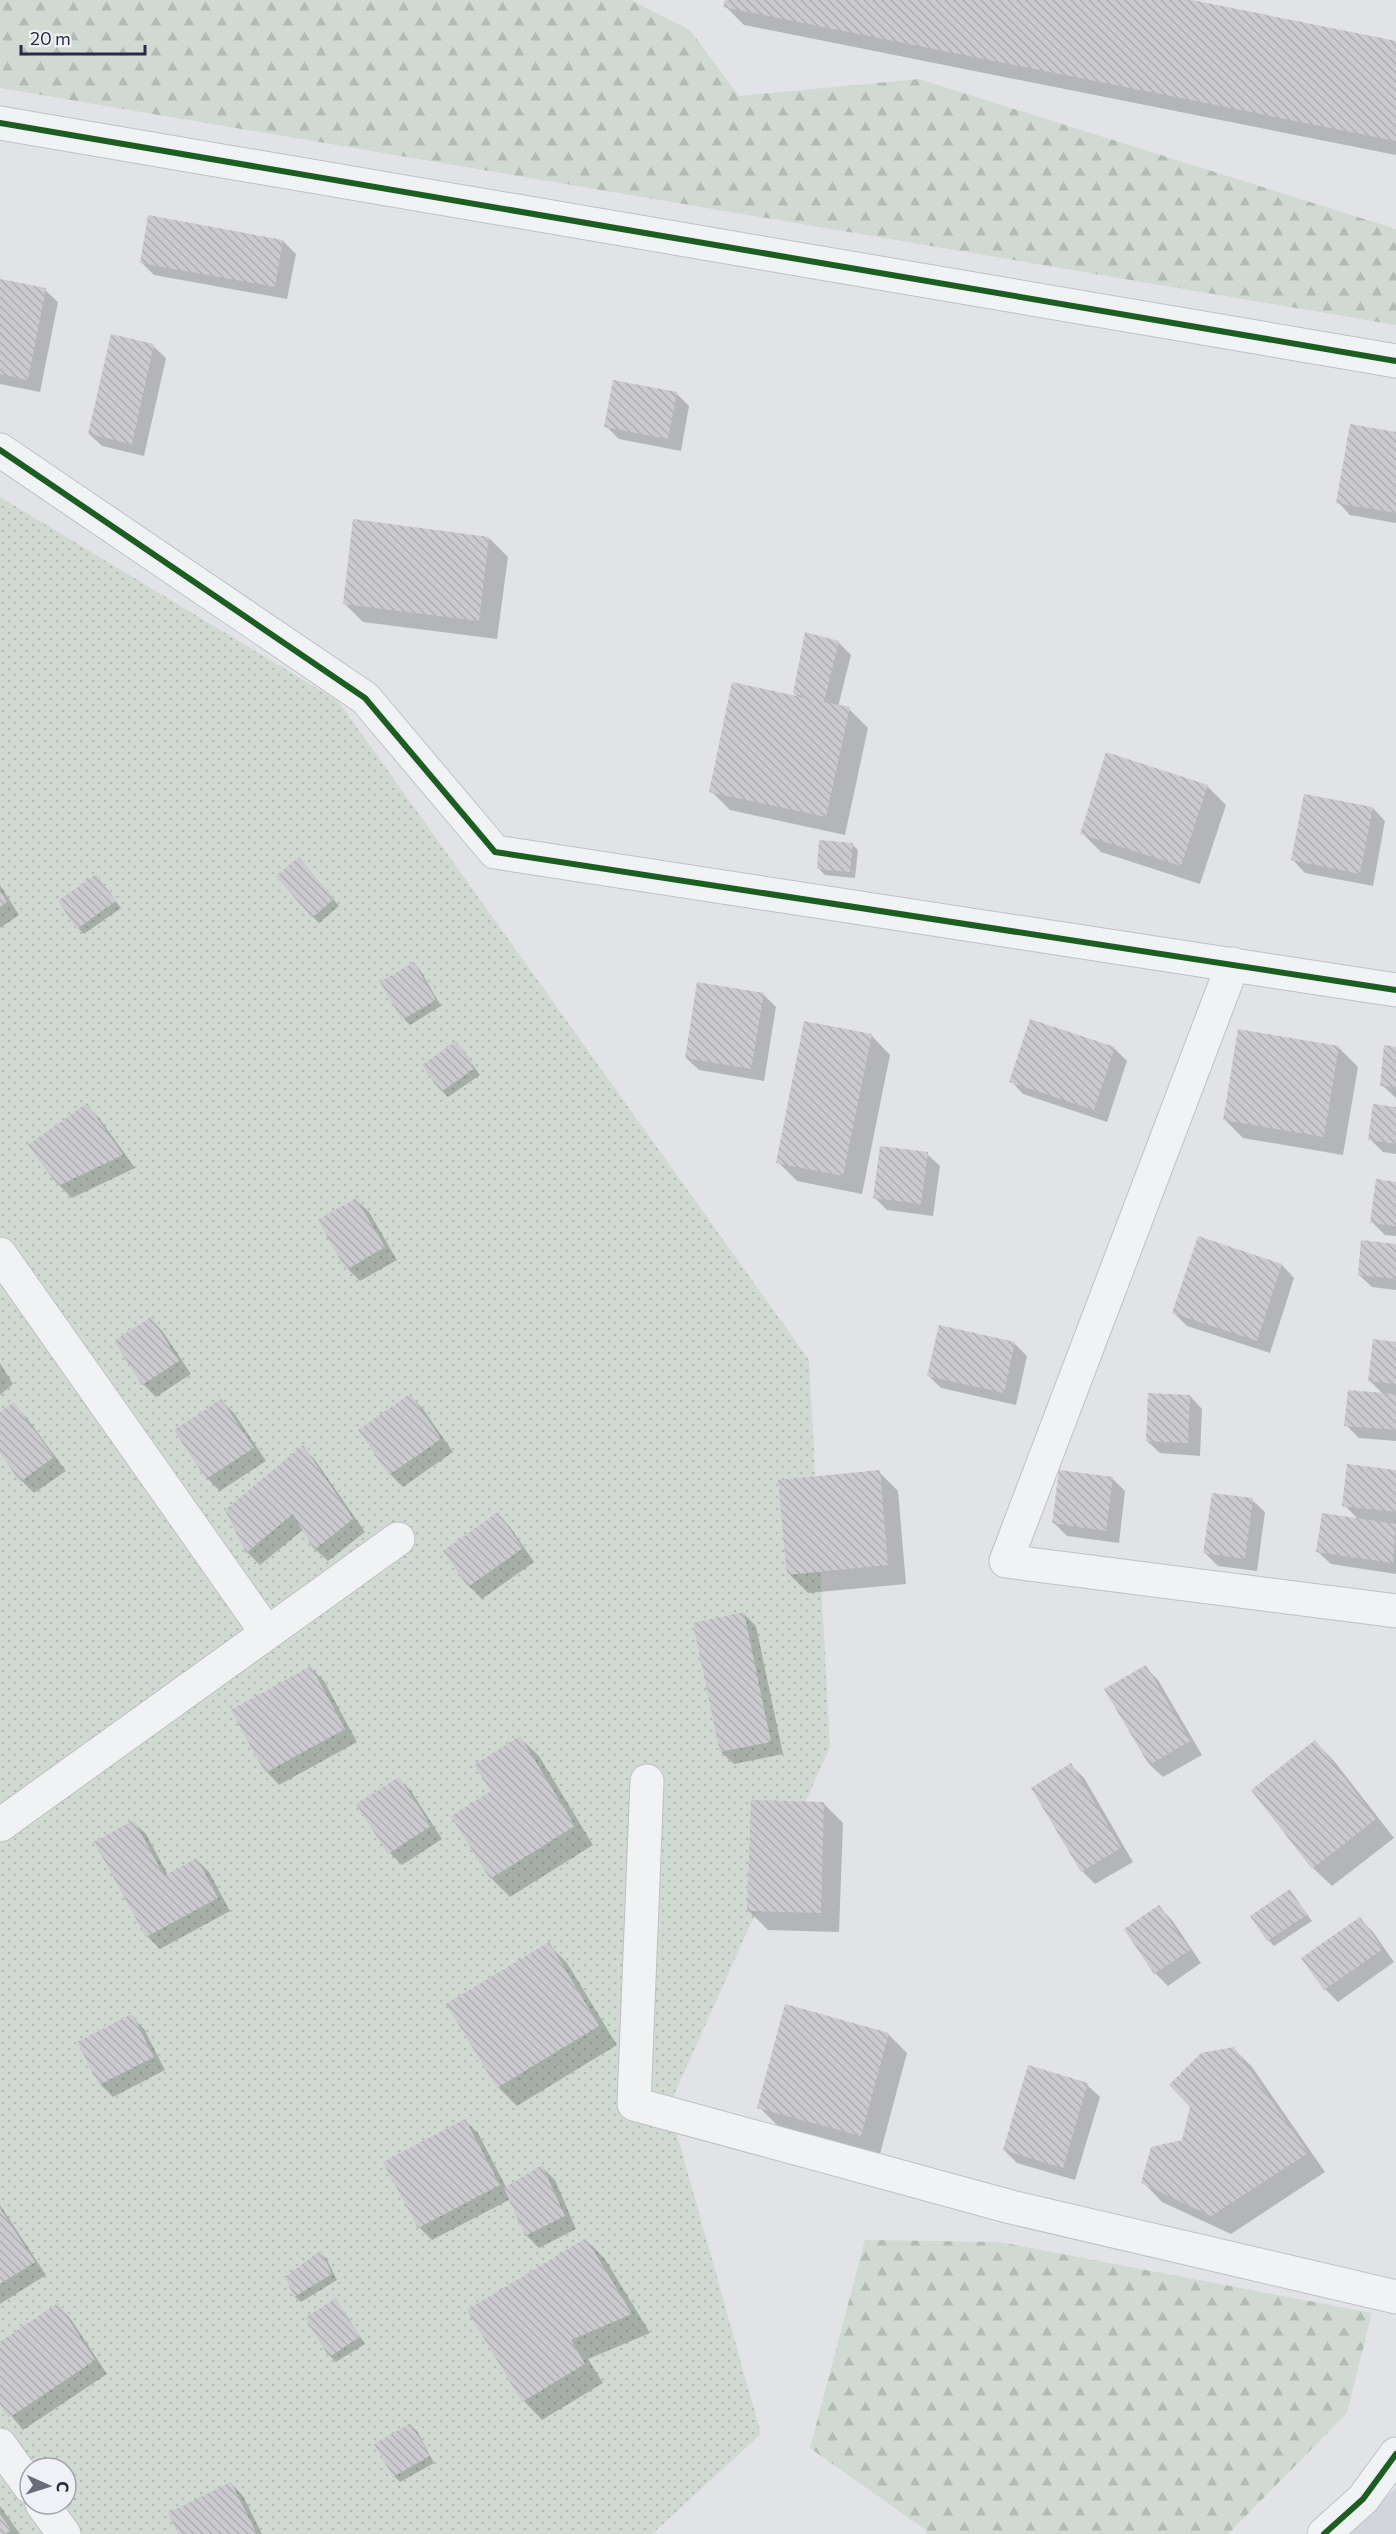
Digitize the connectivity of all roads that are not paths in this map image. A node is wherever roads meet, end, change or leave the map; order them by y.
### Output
1 (0, 123) edge
2 (1396, 361) edge
3 (0, 450) edge
4 (1233, 964) junction
5 (1396, 990) edge
6 (0, 1254) edge
7 (398, 1539) dead end
8 (1396, 1611) edge
9 (267, 1633) junction
10 (647, 1781) dead end
11 (0, 1825) edge
12 (1396, 2297) edge
13 (0, 2445) edge
14 (1396, 2454) edge
15 (18, 2470) edge
16 (51, 2516) edge
17 (64, 2534) edge
18 (1324, 2534) edge

1 - 2 street
3 - 4 street
4 - 5 street
4 - 8 street
6 - 9 street
7 - 9 street
9 - 11 street
10 - 12 street
13 - 15 street
14 - 18 street
16 - 17 street

